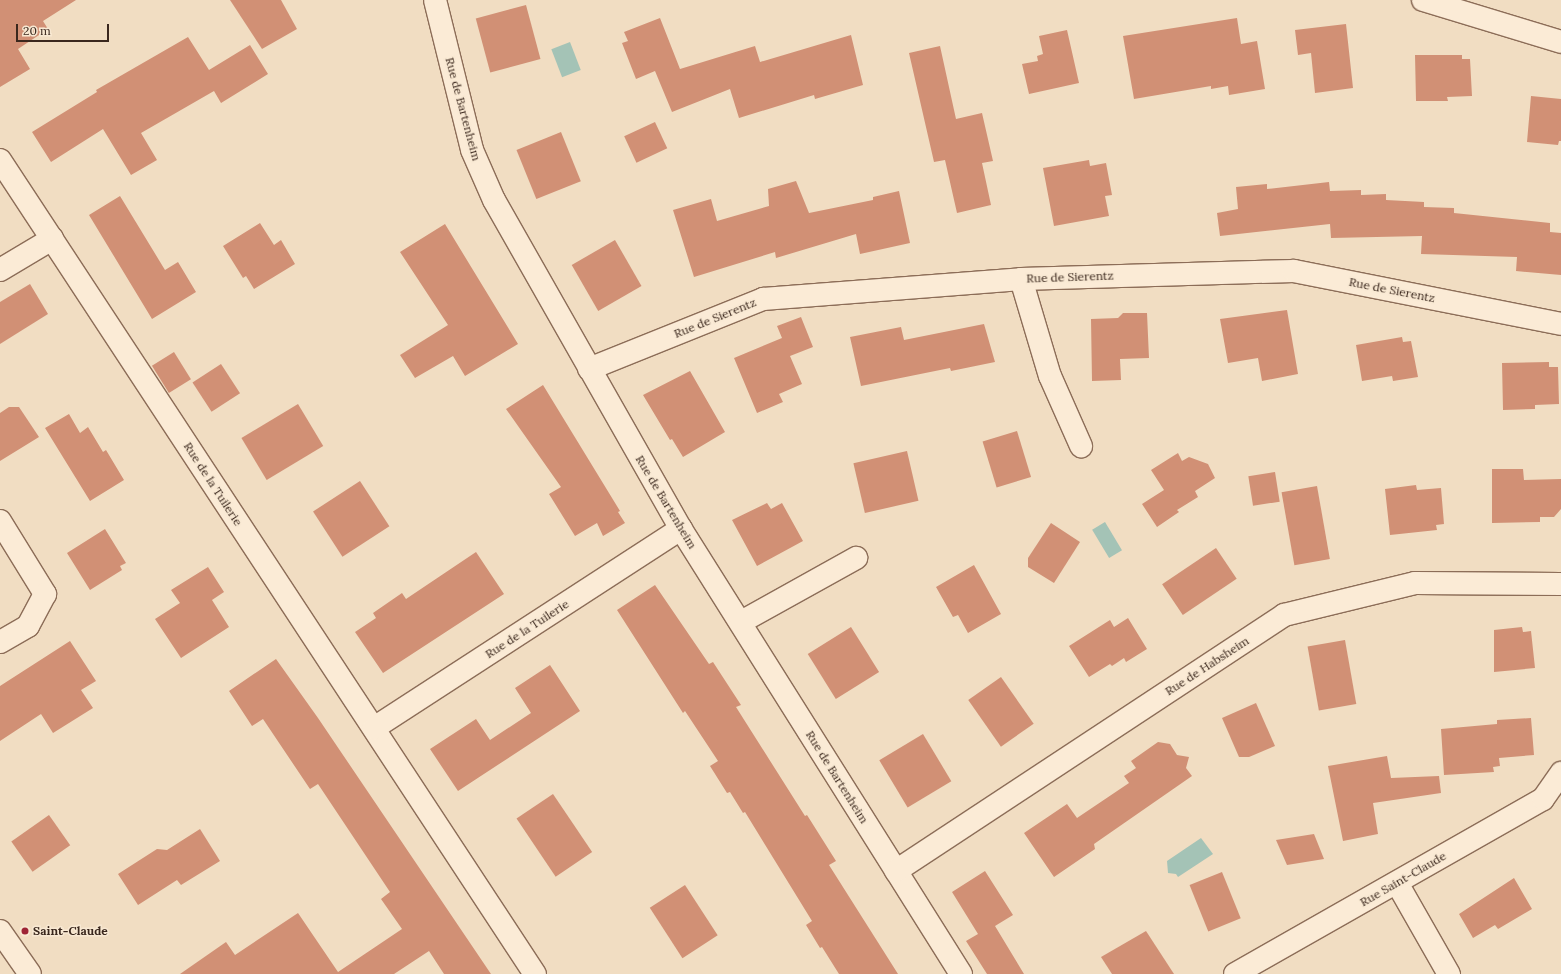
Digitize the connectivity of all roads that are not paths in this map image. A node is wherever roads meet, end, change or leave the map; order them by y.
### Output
1 (435, 0) edge
2 (1423, 0) edge
3 (1561, 42) edge
4 (0, 160) edge
5 (52, 240) junction
6 (0, 270) edge
7 (1021, 279) junction
8 (1561, 324) edge
9 (589, 369) junction
10 (1081, 446) dead end
11 (0, 521) edge
12 (681, 529) junction
13 (856, 558) dead end
14 (1561, 584) edge
15 (741, 622) junction
16 (0, 642) edge
17 (374, 728) junction
18 (1561, 773) edge
19 (896, 871) junction
20 (1397, 883) junction
21 (0, 931) edge
22 (30, 974) edge
23 (535, 974) edge
24 (961, 974) edge
25 (1235, 974) edge
26 (1449, 974) edge

1 - 9 street, Rue de Bartenheim
2 - 3 street
4 - 5 street, Rue de la Tuilerie
5 - 6 street
5 - 17 street, Rue de la Tuilerie
7 - 8 street, Rue de Sierentz
7 - 9 street, Rue de Sierentz
7 - 10 street
9 - 12 street, Rue de Bartenheim
11 - 16 street
12 - 15 street, Rue de Bartenheim
12 - 17 street, Rue de la Tuilerie
13 - 15 street
14 - 19 street, Rue de Habsheim
15 - 19 street, Rue de Bartenheim
17 - 23 street, Rue de la Tuilerie
18 - 20 street, Rue Saint-Claude
19 - 24 street, Rue de Bartenheim
20 - 25 street, Rue Saint-Claude
20 - 26 street
21 - 22 street

